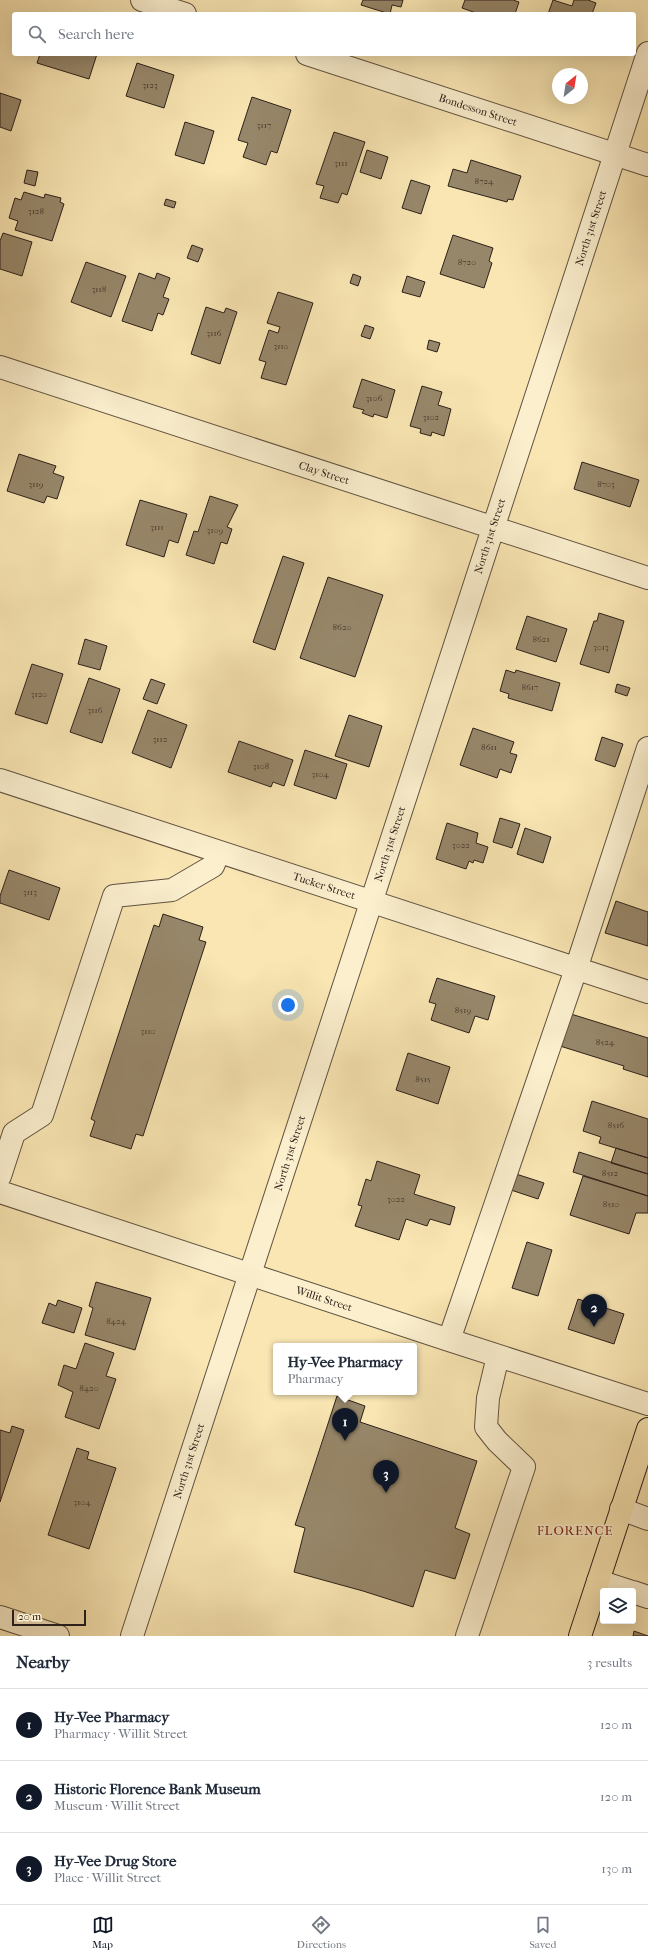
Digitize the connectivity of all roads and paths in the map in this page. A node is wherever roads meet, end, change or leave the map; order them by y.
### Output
1 (142, 0) edge
2 (179, 12) edge
3 (648, 53) edge
4 (313, 56) edge
5 (615, 155) junction
6 (648, 165) edge
7 (0, 367) edge
8 (493, 528) junction
9 (648, 578) edge
10 (648, 748) edge
11 (0, 780) edge
12 (219, 852) junction
13 (371, 902) junction
14 (576, 968) junction
15 (648, 992) edge
16 (0, 1176) edge
17 (0, 1192) edge
18 (250, 1275) junction
19 (449, 1340) junction
20 (498, 1356) junction
21 (648, 1404) edge
22 (648, 1429) edge
23 (621, 1510) junction
24 (648, 1518) edge
25 (598, 1581) junction
26 (620, 1588) edge
27 (636, 1593) edge
28 (648, 1597) edge
29 (0, 1617) edge
30 (58, 1636) edge
31 (132, 1636) edge
32 (467, 1636) edge
33 (580, 1636) edge

1 - 2 street
3 - 5 street, North 31st Street
4 - 5 street, Bondesson Street
5 - 6 street, Bondesson Street
5 - 8 street, North 31st Street
7 - 8 street, Clay Street
8 - 9 street, Clay Street
8 - 13 street, North 31st Street
10 - 14 street
11 - 12 street, Tucker Street
12 - 13 street, Tucker Street
12 - 16 street
13 - 14 street, Tucker Street
13 - 18 street, North 31st Street
14 - 15 street, Tucker Street
14 - 19 street
17 - 18 street, Willit Street
18 - 19 street, Willit Street
18 - 31 street, North 31st Street
19 - 20 street, Willit Street
20 - 21 street, Willit Street
20 - 32 street
22 - 23 highway
23 - 24 street
23 - 25 highway
25 - 26 street
25 - 33 highway
27 - 28 street
29 - 30 street

